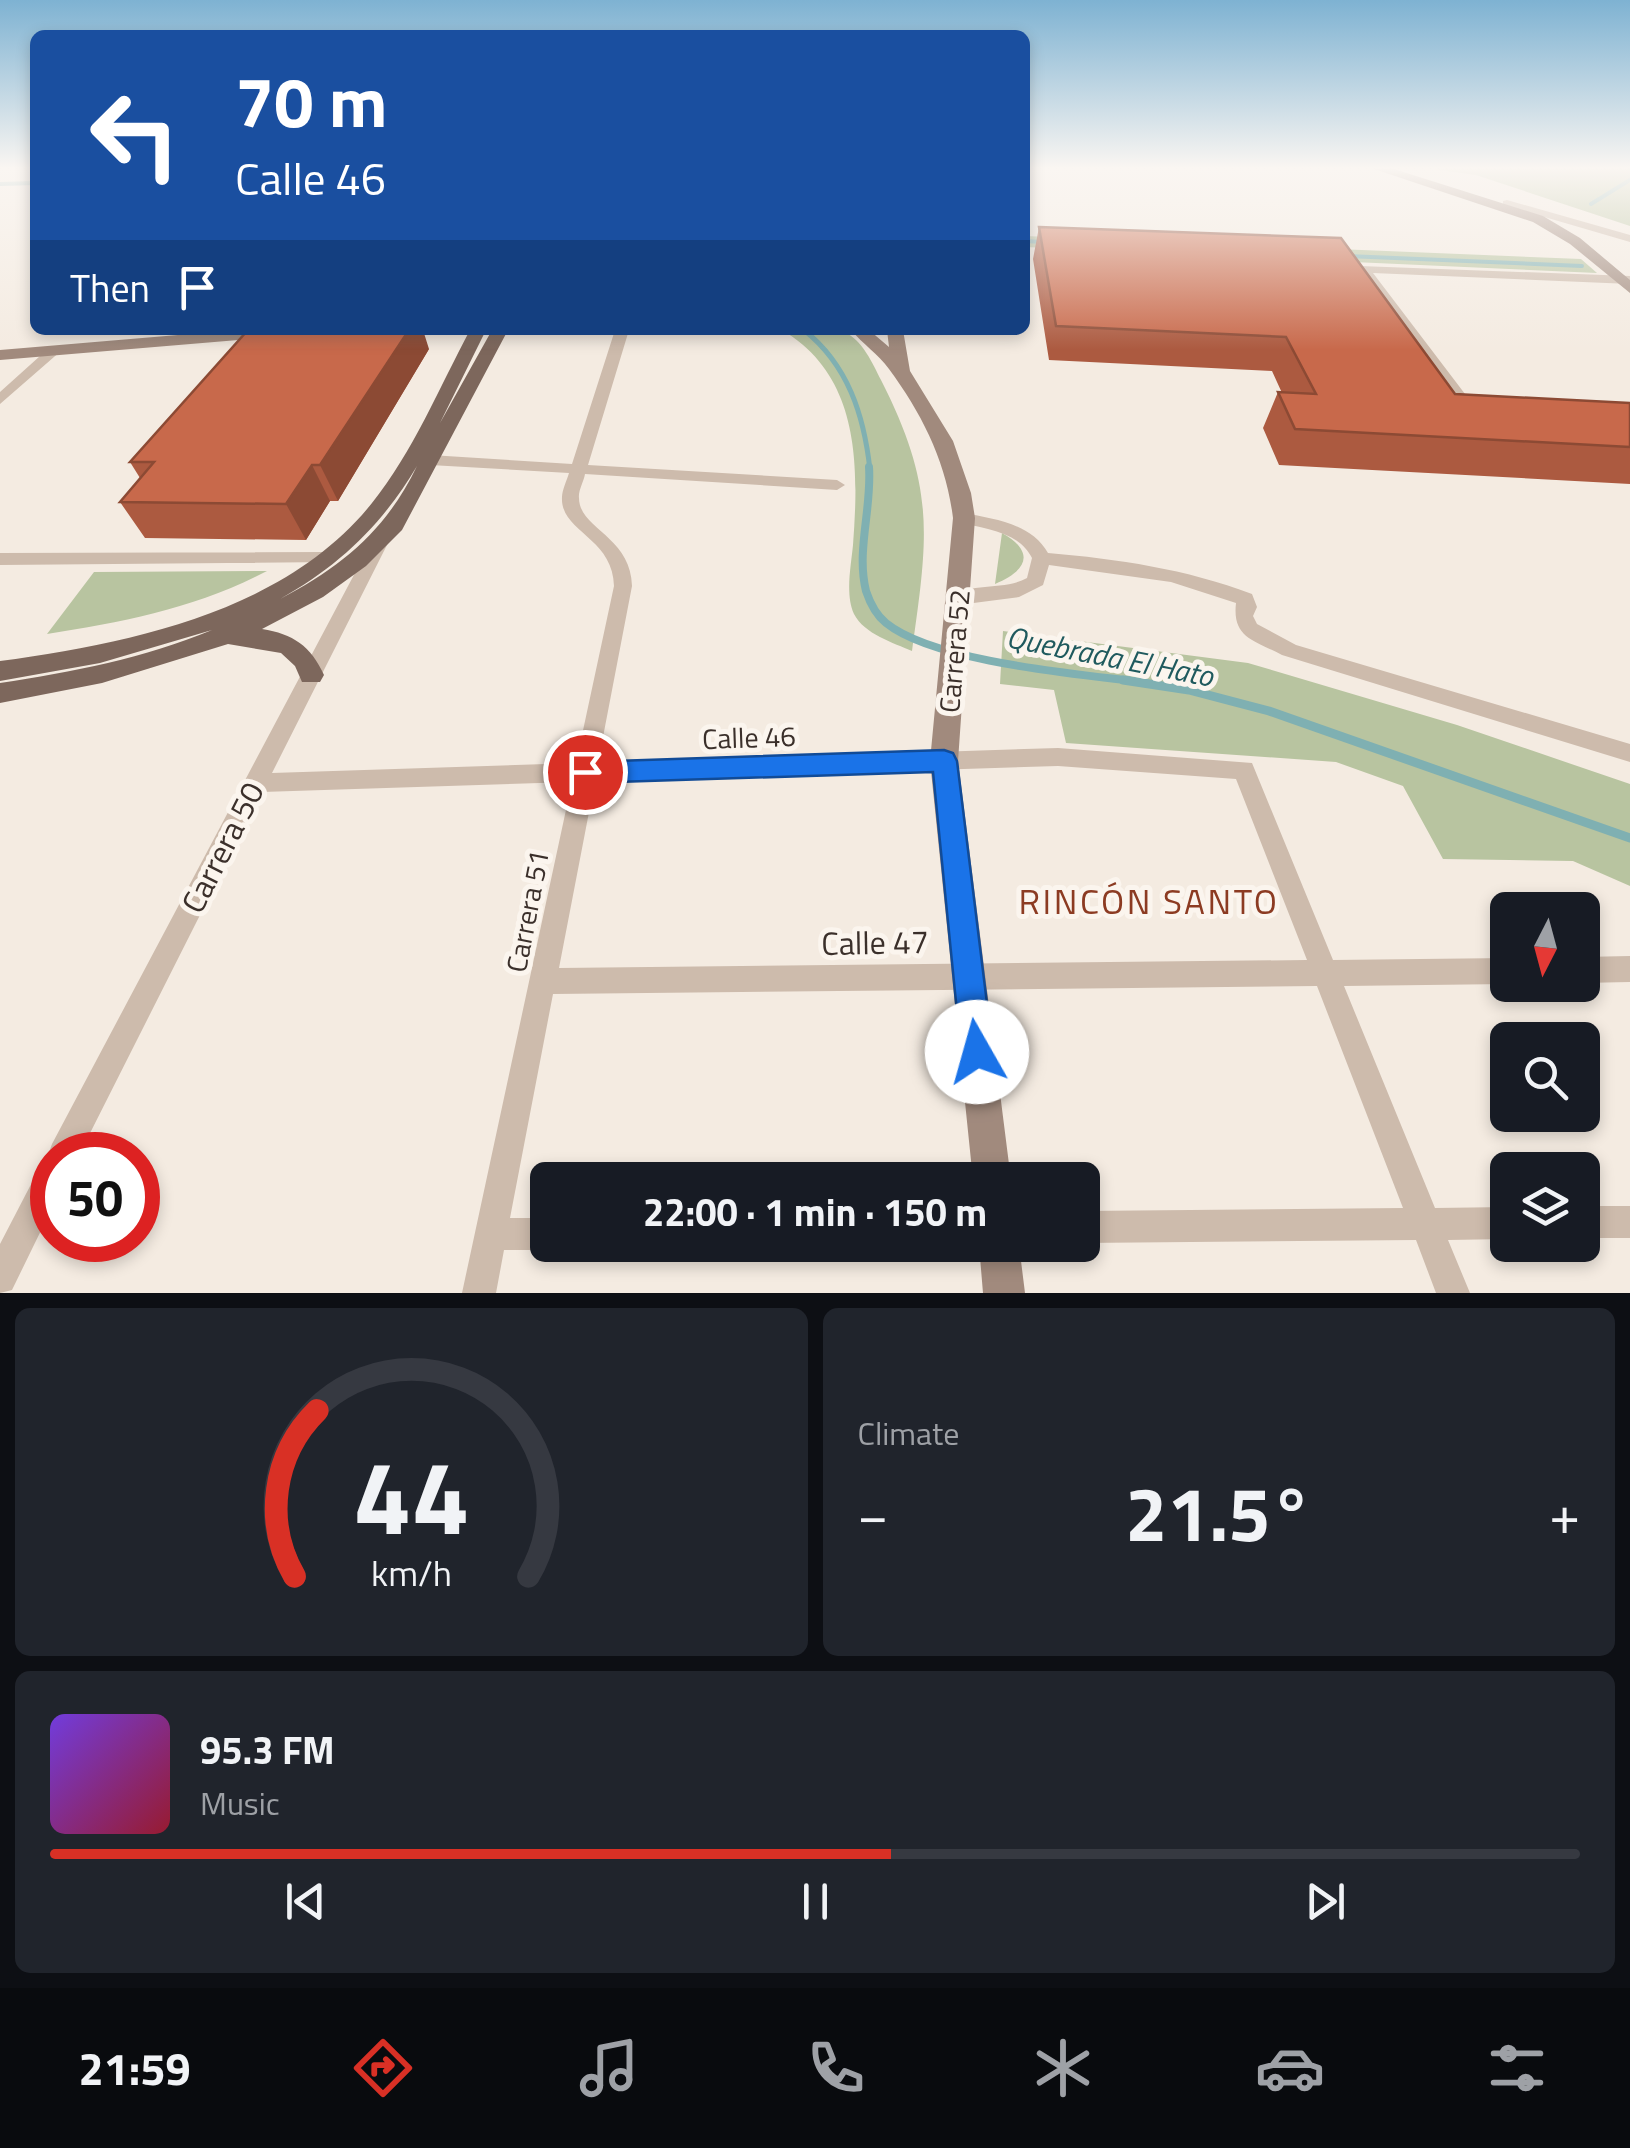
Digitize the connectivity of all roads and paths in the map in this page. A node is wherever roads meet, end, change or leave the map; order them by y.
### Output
1 (1557, 229) edge
2 (1574, 229) edge
3 (1590, 229) edge
4 (1630, 241) edge
5 (1602, 248) junction
6 (1628, 280) edge
7 (238, 335) edge
8 (475, 335) edge
9 (497, 335) edge
10 (620, 335) edge
11 (865, 335) edge
12 (896, 335) edge
13 (56, 350) junction
14 (0, 355) edge
15 (901, 374) junction
16 (0, 400) edge
17 (1480, 424) edge
18 (430, 460) junction
19 (576, 470) junction
20 (837, 486) dead end
21 (964, 518) junction
22 (381, 539) junction
23 (327, 558) junction
24 (1042, 558) junction
25 (0, 559) edge
26 (958, 598) junction
27 (222, 636) junction
28 (0, 671) edge
29 (311, 675) junction
30 (0, 693) edge
31 (1630, 753) edge
32 (944, 761) junction
33 (585, 772) junction
34 (255, 783) junction
35 (1630, 969) edge
36 (1600, 970) edge
37 (1490, 971) edge
38 (1327, 973) junction
39 (968, 976) junction
40 (543, 980) junction
41 (76, 1132) edge
42 (990, 1162) edge
43 (30, 1219) edge
44 (1600, 1222) edge
45 (1630, 1222) edge
46 (1490, 1223) edge
47 (1426, 1224) junction
48 (1100, 1228) edge
49 (491, 1234) junction
50 (530, 1234) edge
51 (1001, 1262) edge
52 (0, 1278) edge
53 (479, 1293) edge
54 (1004, 1293) edge
55 (1454, 1293) edge

1 - 6 main road
2 - 5 main road
3 - 4 street
4 - 5 street
5 - 6 main road
6 - 17 street
7 - 13 main road
8 - 23 main road
9 - 18 main road
10 - 19 street, Carrera 51
11 - 15 main road
12 - 15 main road
13 - 14 main road
13 - 16 street
15 - 21 main road, Carrera 52
18 - 19 street
18 - 22 main road
19 - 20 street
19 - 33 street, Carrera 51
21 - 24 street
21 - 26 main road, Carrera 52
22 - 27 main road
22 - 29 street, Carrera 50
23 - 25 street
23 - 28 main road
24 - 26 street
24 - 31 street
26 - 32 main road, Carrera 52
27 - 29 main road
27 - 30 main road
29 - 34 street, Carrera 50
32 - 33 street, Calle 46
32 - 38 street, Calle 46
32 - 39 main road, Carrera 52
33 - 34 street, Calle 46
33 - 40 street, Carrera 51
34 - 41 street, Carrera 50
35 - 36 street
37 - 38 street, Calle 47
38 - 39 street, Calle 47
38 - 47 street
39 - 40 street, Calle 47
39 - 42 main road, Carrera 52
40 - 49 street, Carrera 51
43 - 52 street
44 - 45 street
46 - 47 street
47 - 48 street
47 - 55 street
49 - 50 street
49 - 53 street, Carrera 51
51 - 54 main road

